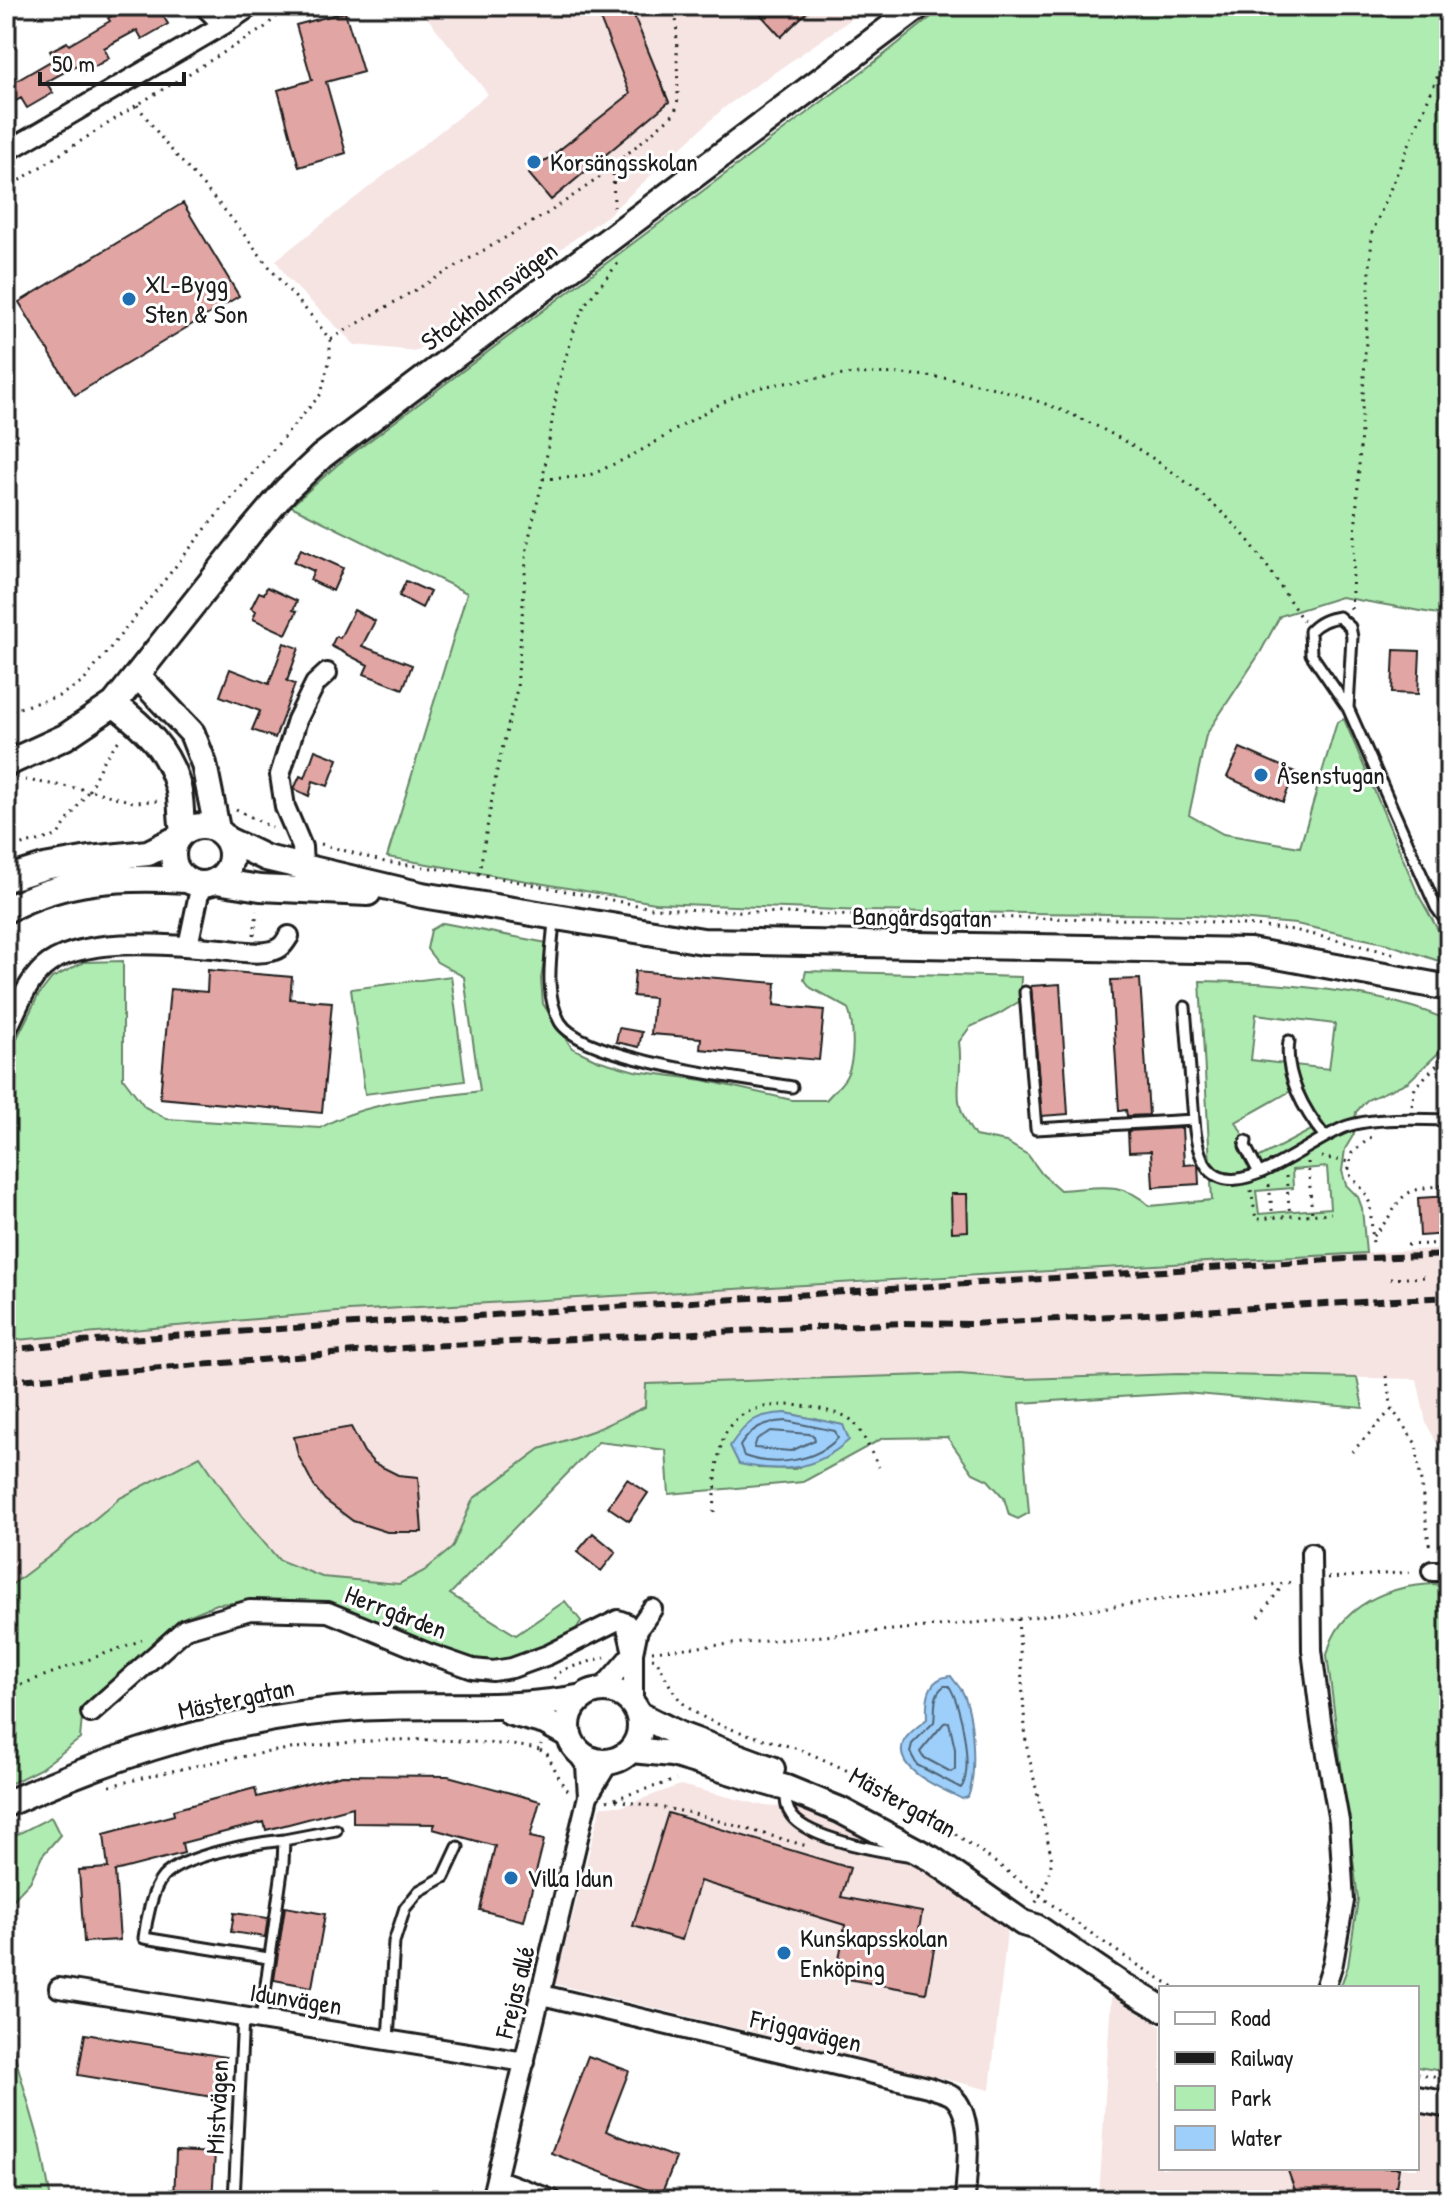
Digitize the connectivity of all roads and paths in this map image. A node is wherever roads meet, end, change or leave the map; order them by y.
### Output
1 (204, 6) edge
2 (251, 6) edge
3 (288, 6) edge
4 (676, 6) edge
5 (919, 6) edge
6 (223, 25) junction
7 (1449, 49) edge
8 (137, 105) junction
9 (6, 152) edge
10 (6, 189) edge
11 (621, 257) dead end
12 (330, 340) junction
13 (543, 479) junction
14 (1350, 627) junction
15 (1310, 631) junction
16 (327, 673) dead end
17 (138, 676) junction
18 (114, 704) junction
19 (1348, 708) junction
20 (7, 711) edge
21 (14, 771) edge
22 (89, 790) junction
23 (180, 800) junction
24 (212, 801) junction
25 (180, 835) junction
26 (222, 835) junction
27 (299, 838) junction
28 (6, 849) edge
29 (303, 866) junction
30 (479, 874) junction
31 (6, 879) edge
32 (201, 882) junction
33 (422, 895) junction
34 (6, 910) edge
35 (554, 917) junction
36 (1449, 925) edge
37 (289, 936) dead end
38 (188, 946) junction
39 (1399, 955) dead end
40 (1420, 984) junction
41 (1449, 988) edge
42 (1025, 992) dead end
43 (1449, 998) edge
44 (1185, 1007) dead end
45 (6, 1031) edge
46 (1289, 1041) dead end
47 (1449, 1053) edge
48 (792, 1087) dead end
49 (1411, 1118) junction
50 (1194, 1120) junction
51 (1449, 1120) edge
52 (1374, 1136) dead end
53 (1325, 1137) junction
54 (1246, 1141) dead end
55 (1285, 1160) junction
56 (1349, 1162) junction
57 (1259, 1174) junction
58 (1449, 1185) edge
59 (1331, 1213) dead end
60 (1312, 1214) junction
61 (1290, 1216) junction
62 (1273, 1217) junction
63 (1373, 1236) junction
64 (1449, 1243) edge
65 (1373, 1244) dead end
66 (1407, 1245) dead end
67 (1426, 1277) dead end
68 (1390, 1279) dead end
69 (1386, 1376) dead end
70 (1392, 1409) junction
71 (1352, 1452) dead end
72 (879, 1467) dead end
73 (714, 1512) dead end
74 (1311, 1553) dead end
75 (1441, 1571) edge
76 (1312, 1580) junction
77 (1285, 1582) junction
78 (652, 1609) dead end
79 (1259, 1617) dead end
80 (1018, 1619) junction
81 (145, 1640) dead end
82 (633, 1653) junction
83 (6, 1690) edge
84 (592, 1693) junction
85 (636, 1709) junction
86 (91, 1713) dead end
87 (546, 1713) junction
88 (573, 1742) junction
89 (540, 1750) junction
90 (632, 1750) junction
91 (608, 1763) junction
92 (678, 1779) dead end
93 (111, 1786) dead end
94 (588, 1796) junction
95 (616, 1800) junction
96 (6, 1804) edge
97 (336, 1830) dead end
98 (284, 1840) junction
99 (458, 1847) dead end
100 (817, 1849) dead end
101 (1035, 1913) junction
102 (268, 1958) junction
103 (1173, 1986) edge
104 (1326, 1986) edge
105 (59, 1988) dead end
106 (542, 1995) junction
107 (1159, 2007) edge
108 (252, 2018) junction
109 (388, 2040) junction
110 (525, 2062) junction
111 (1419, 2074) edge
112 (1449, 2080) edge
113 (1419, 2099) edge
114 (1449, 2105) edge
115 (496, 2179) junction
116 (234, 2200) edge
117 (491, 2200) edge
118 (552, 2200) edge
119 (965, 2200) edge

1 - 6 street
2 - 6 street
3 - 8 path
4 - 12 path
5 - 17 main road, Stockholmsvägen
6 - 9 street
7 - 14 path
8 - 10 path
8 - 12 path
11 - 13 path
12 - 20 path
13 - 15 path
13 - 30 path
14 - 15 lane
14 - 19 lane
15 - 19 lane
16 - 27 street
17 - 18 main road, Stockholmsvägen
17 - 24 main road
18 - 21 main road, Stockholmsvägen
18 - 23 main road
19 - 36 lane
21 - 22 path
22 - 23 path
22 - 28 path
23 - 25 main road
24 - 26 main road
24 - 27 path
25 - 26 main road
25 - 31 main road
25 - 32 main road
26 - 29 main road, Bangårdsgatan
26 - 32 main road
27 - 29 street
27 - 30 path
29 - 33 main road, Bangårdsgatan
30 - 39 path
32 - 33 main road, Bangårdsgatan
32 - 34 main road
32 - 38 street
33 - 35 main road, Bangårdsgatan
35 - 40 main road, Bangårdsgatan
35 - 48 lane
37 - 38 street
38 - 45 street
40 - 41 main road, Bangårdsgatan
40 - 43 main road, Bangårdsgatan
42 - 50 lane
44 - 50 lane
46 - 53 lane
47 - 49 path
49 - 51 lane
49 - 53 lane
50 - 57 lane
52 - 56 path
53 - 55 lane
54 - 57 lane
55 - 57 lane
55 - 61 path
56 - 60 path
56 - 63 path
57 - 62 path
57 - 62 path
58 - 63 path
59 - 60 path
60 - 61 path
61 - 62 path
63 - 65 path
64 - 66 path
67 - 68 path
69 - 70 path
70 - 71 path
70 - 75 path
72 - 73 path
74 - 76 street
75 - 76 path
76 - 77 path
76 - 104 street
77 - 79 path
77 - 80 path
78 - 82 street
80 - 82 path
80 - 101 path
81 - 83 path
82 - 84 street
82 - 85 street
82 - 86 street, Herrgården
82 - 87 path
82 - 101 path
84 - 85 main road, Mästergatan
84 - 87 main road, Mästergatan
84 - 88 main road
85 - 90 main road
85 - 101 main road, Mästergatan
87 - 88 main road
87 - 89 path
87 - 96 main road, Mästergatan
88 - 91 main road
88 - 94 street, Frejas allé
89 - 93 path
89 - 94 path
90 - 91 main road
90 - 101 main road, Mästergatan
91 - 94 street, Frejas allé
92 - 95 path
94 - 95 path
94 - 106 street, Frejas allé
95 - 100 path
97 - 98 lane
98 - 102 lane, Mistvägen
98 - 102 lane
99 - 109 lane
101 - 103 path
101 - 107 main road, Mästergatan
102 - 108 lane, Mistvägen
105 - 108 street, Idunvägen
106 - 110 street, Frejas allé
106 - 119 street, Friggavägen
108 - 109 street, Idunvägen
108 - 116 lane, Mistvägen
109 - 110 street, Idunvägen
110 - 115 street, Frejas allé
111 - 112 path
113 - 114 main road
115 - 117 street, Frejas allé
115 - 118 street

